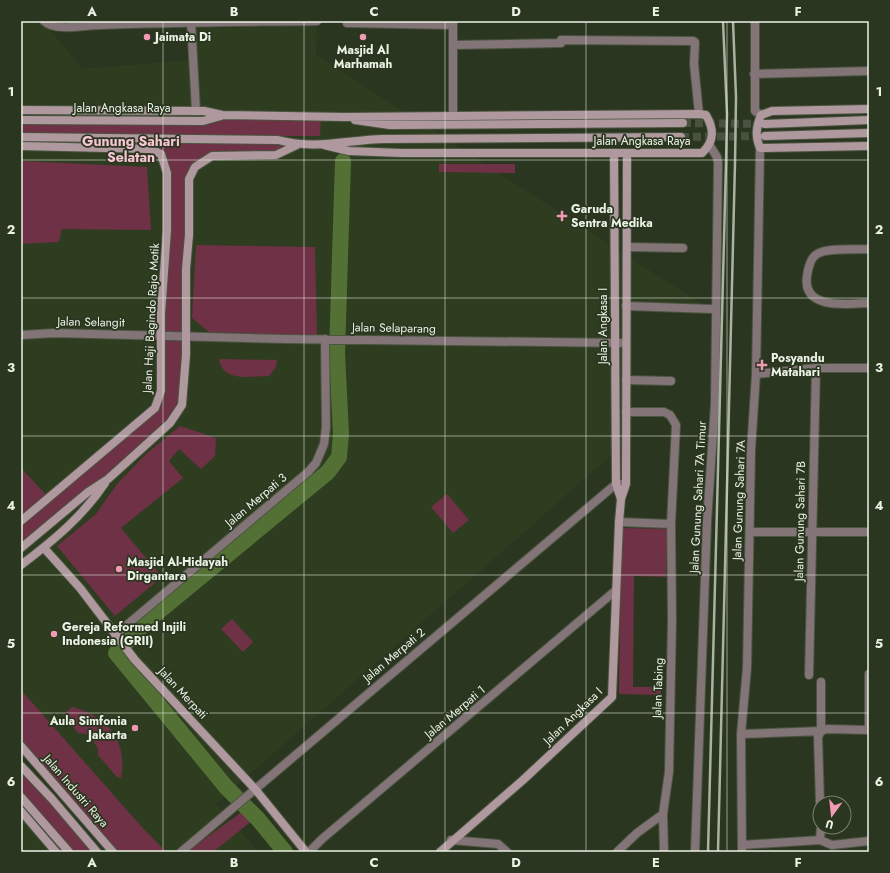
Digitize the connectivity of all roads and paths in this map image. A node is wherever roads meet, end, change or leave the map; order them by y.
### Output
1 (44, 21) edge
2 (317, 21) edge
3 (755, 21) edge
4 (191, 22) edge
5 (347, 23) dead end
6 (453, 23) edge
7 (453, 45) junction
8 (869, 71) edge
9 (754, 74) junction
10 (869, 109) edge
11 (21, 110) edge
12 (58, 110) junction
13 (196, 111) junction
14 (699, 114) junction
15 (452, 115) junction
16 (761, 115) junction
17 (222, 116) junction
18 (345, 117) junction
19 (21, 120) edge
20 (69, 120) junction
21 (869, 120) edge
22 (683, 123) tunnel mouth
23 (765, 124) tunnel mouth
24 (869, 133) edge
25 (765, 136) tunnel mouth
26 (21, 137) edge
27 (82, 137) junction
28 (681, 137) tunnel mouth
29 (114, 138) junction
30 (297, 145) junction
31 (324, 145) junction
32 (21, 146) edge
33 (710, 146) junction
34 (869, 146) edge
35 (68, 147) junction
36 (123, 148) junction
37 (760, 148) junction
38 (614, 153) junction
39 (627, 153) junction
40 (627, 247) junction
41 (683, 248) dead end
42 (869, 249) edge
43 (869, 303) edge
44 (626, 306) junction
45 (712, 309) dead end
46 (21, 335) edge
47 (161, 336) junction
48 (186, 336) junction
49 (325, 339) junction
50 (615, 343) junction
51 (626, 344) junction
52 (816, 368) junction
53 (869, 368) edge
54 (756, 374) junction
55 (626, 380) junction
56 (671, 381) dead end
57 (626, 412) junction
58 (108, 479) junction
59 (616, 484) junction
60 (626, 484) junction
61 (621, 499) junction
62 (36, 509) junction
63 (21, 521) edge
64 (619, 522) junction
65 (671, 524) junction
66 (21, 528) edge
67 (750, 532) junction
68 (811, 532) junction
69 (869, 532) edge
70 (21, 548) edge
71 (44, 548) junction
72 (21, 565) edge
73 (615, 591) junction
74 (115, 635) junction
75 (869, 674) edge
76 (809, 675) dead end
77 (820, 682) dead end
78 (869, 692) edge
79 (869, 728) edge
80 (820, 731) junction
81 (741, 734) junction
82 (21, 746) edge
83 (21, 766) edge
84 (55, 784) junction
85 (255, 789) junction
86 (820, 795) edge
87 (21, 797) edge
88 (52, 799) junction
89 (32, 810) junction
90 (23, 814) edge
91 (663, 814) junction
92 (820, 835) edge
93 (451, 840) junction
94 (820, 840) junction
95 (869, 841) edge
96 (742, 848) edge
97 (56, 852) edge
98 (69, 852) edge
99 (97, 852) edge
100 (113, 852) edge
101 (181, 852) edge
102 (306, 852) edge
103 (310, 852) edge
104 (440, 852) edge
105 (507, 852) edge
106 (617, 852) edge
107 (664, 852) edge
108 (695, 852) edge

1 - 4 street
2 - 4 street
3 - 9 street
4 - 13 street
5 - 6 street
6 - 7 street
7 - 14 street
7 - 15 street
8 - 9 street
9 - 16 street
10 - 16 main road
11 - 12 main road, Jalan Angkasa Raya
12 - 13 main road, Jalan Angkasa Raya
12 - 20 main road
13 - 17 main road, Jalan Angkasa Raya
14 - 15 main road, Jalan Angkasa Raya
14 - 33 main road
15 - 18 main road, Jalan Angkasa Raya
16 - 37 main road
17 - 18 main road, Jalan Angkasa Raya
17 - 20 main road, Jalan Angkasa Raya
18 - 22 main road, Jalan Angkasa Raya
19 - 20 main road, Jalan Angkasa Raya
21 - 23 main road
24 - 25 main road
26 - 27 main road, Jalan Angkasa Raya
27 - 29 main road, Jalan Angkasa Raya
27 - 35 main road
28 - 31 main road, Jalan Angkasa Raya
29 - 30 main road, Jalan Angkasa Raya
29 - 36 main road
30 - 31 main road, Jalan Angkasa Raya
30 - 48 main road, Jalan Angkasa Raya
31 - 38 main road, Jalan Angkasa Raya
32 - 35 main road
33 - 39 main road, Jalan Angkasa Raya
33 - 108 street, Jalan Gunung Sahari 7A Timur
34 - 37 main road
35 - 36 main road
36 - 47 main road, Jalan Haji Bagindo Rajo Motik
37 - 54 street, Jalan Gunung Sahari 7A
38 - 39 main road, Jalan Angkasa Raya
38 - 50 main road, Jalan Angkasa I
39 - 40 main road, Jalan Angkasa I
40 - 41 street
40 - 44 main road, Jalan Angkasa I
42 - 43 street
44 - 45 street
44 - 51 main road, Jalan Angkasa I
46 - 47 street, Jalan Selangit
47 - 48 street, Jalan Selaparang
47 - 62 main road, Jalan Haji Bagindo Rajo Motik
48 - 49 street, Jalan Selaparang
48 - 58 main road
49 - 50 street, Jalan Selaparang
49 - 74 street, Jalan Merpati 3
50 - 51 street, Jalan Selaparang
50 - 59 main road, Jalan Angkasa I
51 - 55 main road, Jalan Angkasa I
52 - 53 street
52 - 54 street
52 - 68 street, Jalan Gunung Sahari 7B
54 - 67 street, Jalan Gunung Sahari 7A
55 - 56 street
55 - 57 main road, Jalan Angkasa I
57 - 60 main road, Jalan Angkasa I
57 - 65 street, Jalan Tabing
58 - 70 main road
58 - 71 main road
59 - 60 street
59 - 61 main road, Jalan Angkasa I
59 - 85 street, Jalan Merpati 2
60 - 61 main road, Jalan Angkasa I
61 - 64 main road, Jalan Angkasa I
62 - 63 main road, Jalan Haji Bagindo Rajo Motik
62 - 66 main road
64 - 65 street
64 - 73 main road, Jalan Angkasa I
65 - 91 street, Jalan Tabing
67 - 68 street
67 - 81 street, Jalan Gunung Sahari 7A
68 - 69 street
68 - 76 street, Jalan Gunung Sahari 7B
71 - 72 main road
71 - 74 main road, Jalan Merpati
73 - 93 main road, Jalan Angkasa I
73 - 103 street, Jalan Merpati 1
74 - 85 main road, Jalan Merpati
75 - 78 street
77 - 80 street
78 - 79 street
79 - 80 street
80 - 81 street
80 - 86 street
81 - 96 street, Jalan Gunung Sahari 7A
82 - 84 main road, Jalan Industri Raya
83 - 88 main road, Jalan Industri Raya
84 - 88 main road
84 - 100 main road, Jalan Industri Raya
85 - 101 street, Jalan Merpati 2
85 - 102 main road, Jalan Merpati
87 - 89 main road
88 - 99 main road, Jalan Industri Raya
89 - 90 main road
89 - 98 main road
90 - 97 main road
91 - 106 street
91 - 107 street, Jalan Tabing
92 - 94 street
93 - 104 main road, Jalan Angkasa I
93 - 105 street
94 - 95 street
94 - 96 street

